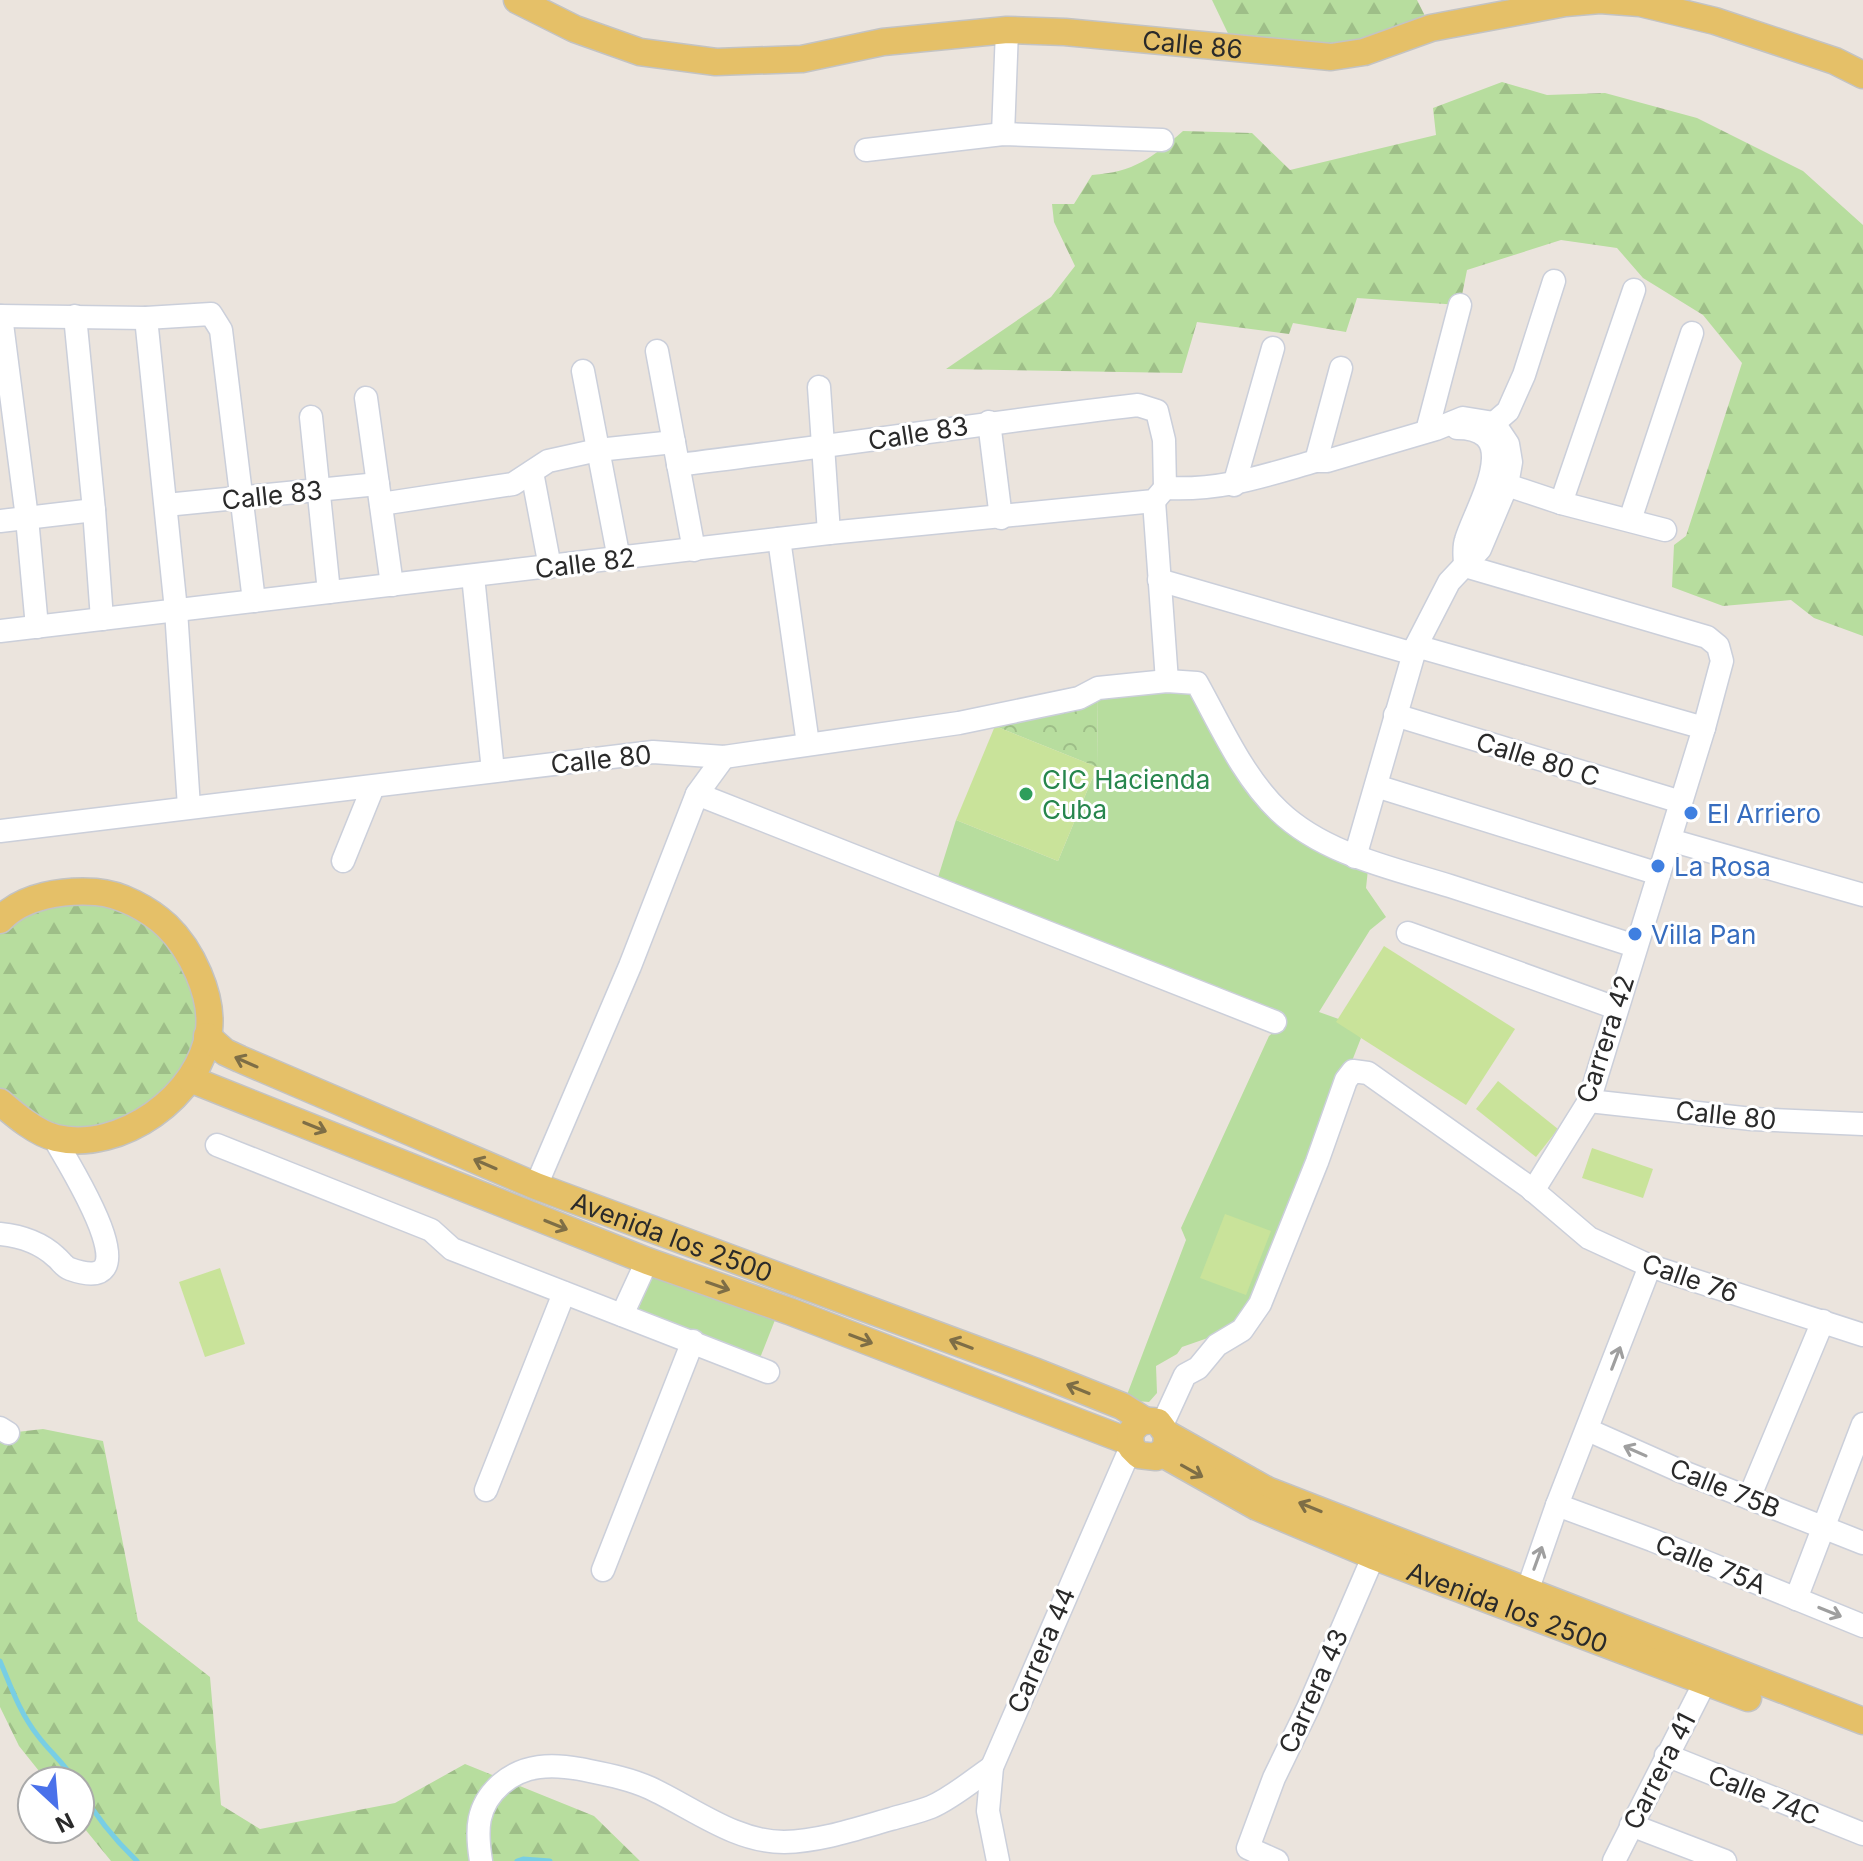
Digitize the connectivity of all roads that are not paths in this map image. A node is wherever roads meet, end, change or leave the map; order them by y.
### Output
1 (517, 0) edge
2 (1636, 1) edge
3 (1007, 30) junction
4 (1863, 75) edge
5 (1003, 134) junction
6 (1162, 140) dead end
7 (866, 150) dead end
8 (1554, 281) dead end
9 (1634, 290) dead end
10 (1460, 305) dead end
11 (1, 316) edge
12 (75, 316) junction
13 (146, 318) junction
14 (1692, 333) dead end
15 (1273, 348) dead end
16 (657, 351) dead end
17 (1341, 368) dead end
18 (583, 371) dead end
19 (819, 387) dead end
20 (366, 398) dead end
21 (311, 417) dead end
22 (989, 422) junction
23 (1494, 423) junction
24 (1431, 430) junction
25 (674, 442) junction
26 (823, 447) junction
27 (598, 450) junction
28 (1316, 461) junction
29 (678, 465) junction
30 (532, 472) junction
31 (1234, 485) junction
32 (1507, 485) junction
33 (318, 490) junction
34 (379, 494) junction
35 (1159, 494) junction
36 (243, 498) junction
37 (1561, 503) junction
38 (166, 505) junction
39 (94, 510) junction
40 (27, 518) junction
41 (1001, 518) junction
42 (1630, 520) junction
43 (0, 521) edge
44 (1665, 530) dead end
45 (829, 533) junction
46 (779, 539) junction
47 (694, 550) junction
48 (619, 559) junction
49 (1465, 566) junction
50 (550, 567) junction
51 (473, 576) junction
52 (1159, 580) junction
53 (392, 585) junction
54 (329, 592) junction
55 (254, 601) junction
56 (176, 610) junction
57 (102, 619) junction
58 (37, 627) junction
59 (0, 631) edge
60 (1415, 650) junction
61 (1167, 681) junction
62 (1395, 715) junction
63 (1704, 728) junction
64 (808, 744) junction
65 (724, 757) junction
66 (493, 771) junction
67 (1376, 786) junction
68 (373, 787) junction
69 (697, 794) junction
70 (1681, 802) junction
71 (189, 807) junction
72 (0, 831) edge
73 (1670, 840) junction
74 (1355, 857) junction
75 (343, 861) dead end
76 (1659, 874) junction
77 (1863, 895) edge
78 (1, 916) edge
79 (1408, 933) dead end
80 (1635, 946) junction
81 (1616, 1008) junction
82 (1275, 1022) dead end
83 (207, 1036) junction
84 (1353, 1071) joint
85 (190, 1079) junction
86 (1589, 1101) junction
87 (0, 1102) edge
88 (1863, 1124) edge
89 (54, 1138) junction
90 (217, 1145) dead end
91 (536, 1186) junction
92 (1531, 1189) junction
93 (0, 1234) edge
94 (647, 1261) junction
95 (1650, 1266) junction
96 (564, 1293) junction
97 (622, 1315) junction
98 (1823, 1321) junction
99 (1863, 1335) edge
100 (693, 1341) junction
101 (768, 1372) dead end
102 (1863, 1424) edge
103 (1588, 1430) junction
104 (1152, 1432) junction
105 (486, 1490) dead end
106 (1749, 1498) junction
107 (1557, 1505) junction
108 (1822, 1526) junction
109 (1863, 1543) edge
110 (1378, 1546) junction
111 (603, 1570) dead end
112 (1796, 1599) junction
113 (1523, 1602) junction
114 (1863, 1626) edge
115 (1705, 1682) junction
116 (1863, 1721) edge
117 (1863, 1741) edge
118 (1666, 1755) junction
119 (992, 1767) junction
120 (1631, 1825) junction
121 (1863, 1834) edge
122 (481, 1861) edge
123 (998, 1861) edge
124 (1277, 1861) edge
125 (1614, 1861) edge
126 (1725, 1861) edge

1 - 3 main road, Calle 86
2 - 3 main road, Calle 86
2 - 4 main road, Calle 86
3 - 5 street
5 - 6 street
5 - 7 street
8 - 23 street
9 - 37 street
10 - 24 street
11 - 12 street
11 - 40 street
12 - 13 street
12 - 39 street
13 - 36 street
13 - 38 street
14 - 42 street
15 - 31 street
16 - 25 street
17 - 28 street
18 - 27 street
19 - 26 street
20 - 34 street
21 - 33 street
22 - 26 street, Calle 83
22 - 35 street, Calle 83
22 - 41 street
23 - 24 street, Calle 82
23 - 32 street
24 - 28 street, Calle 82
24 - 49 street
25 - 27 street, Calle 83
25 - 29 street
26 - 29 street, Calle 83
26 - 45 street
27 - 30 street, Calle 83
27 - 48 street
28 - 31 street, Calle 82
29 - 47 street
30 - 34 street, Calle 83
30 - 50 street
31 - 35 street, Calle 82
32 - 37 street
32 - 49 street
33 - 34 street, Calle 83
33 - 36 street, Calle 83
33 - 54 street
34 - 53 street
35 - 41 street, Calle 82
35 - 52 street
36 - 38 street, Calle 83
36 - 55 street
37 - 42 street
38 - 56 street
39 - 40 street
39 - 57 street
40 - 43 street
40 - 58 street
41 - 45 street, Calle 82
42 - 44 street
45 - 46 street, Calle 82
46 - 47 street, Calle 82
46 - 64 street
47 - 48 street, Calle 82
48 - 50 street, Calle 82
49 - 60 street
49 - 63 street, Carrera 42
50 - 51 street, Calle 82
51 - 53 street, Calle 82
51 - 66 street
52 - 60 street
52 - 61 street
53 - 54 street, Calle 82
54 - 55 street, Calle 82
55 - 56 street, Calle 82
56 - 57 street, Calle 82
56 - 71 street
57 - 58 street, Calle 82
58 - 59 street, Calle 82
60 - 62 street
60 - 63 street
61 - 64 street, Calle 80
61 - 74 street, Calle 80
62 - 67 street
62 - 70 street, Calle 80 C
63 - 70 street, Carrera 42
64 - 65 street, Calle 80
65 - 66 street, Calle 80
65 - 69 street
66 - 68 street, Calle 80
67 - 74 street
67 - 76 street
68 - 71 street, Calle 80
68 - 75 street
69 - 82 street
69 - 91 street
70 - 73 street, Carrera 42
71 - 72 street, Calle 80
73 - 76 street, Carrera 42
73 - 77 street
74 - 80 street
76 - 80 street, Carrera 42
78 - 83 main road
79 - 81 street
80 - 81 street, Carrera 42
81 - 86 street, Carrera 42
83 - 85 main road
91 -> 83 main road, Avenida los 2500
84 - 92 street, Calle 76
84 - 104 street, Carrera 44
85 - 89 main road
85 -> 94 main road, Avenida los 2500
86 - 88 street, Calle 80
86 - 92 street, Carrera 42
87 - 89 main road
89 - 93 street
90 - 96 street
104 -> 91 main road, Avenida los 2500
92 - 95 street, Calle 76
94 - 97 street
94 -> 104 main road, Avenida los 2500
95 - 98 street, Calle 76
103 -> 95 street
96 - 97 street
96 - 105 street
97 - 100 street
98 - 99 street, Calle 76
98 - 106 street
100 - 101 street
100 - 111 street
102 - 108 street
106 -> 103 street, Calle 75B
103 - 107 street
104 - 110 main road, Avenida los 2500
104 - 119 street, Carrera 44
106 - 108 street, Calle 75B
107 - 112 street, Calle 75A
113 -> 107 street
108 - 109 street, Calle 75B
108 - 112 street
110 - 113 main road, Avenida los 2500
110 - 124 street, Carrera 43
112 -> 114 street, Calle 75A
113 - 115 main road, Avenida los 2500
113 - 116 main road, Avenida los 2500
115 - 117 main road, Avenida los 2500
115 - 118 street, Carrera 41
118 - 120 street, Carrera 41
118 - 121 street, Calle 74C
119 - 122 street
119 - 123 street, Carrera 44
120 - 125 street, Carrera 41
120 - 126 street

